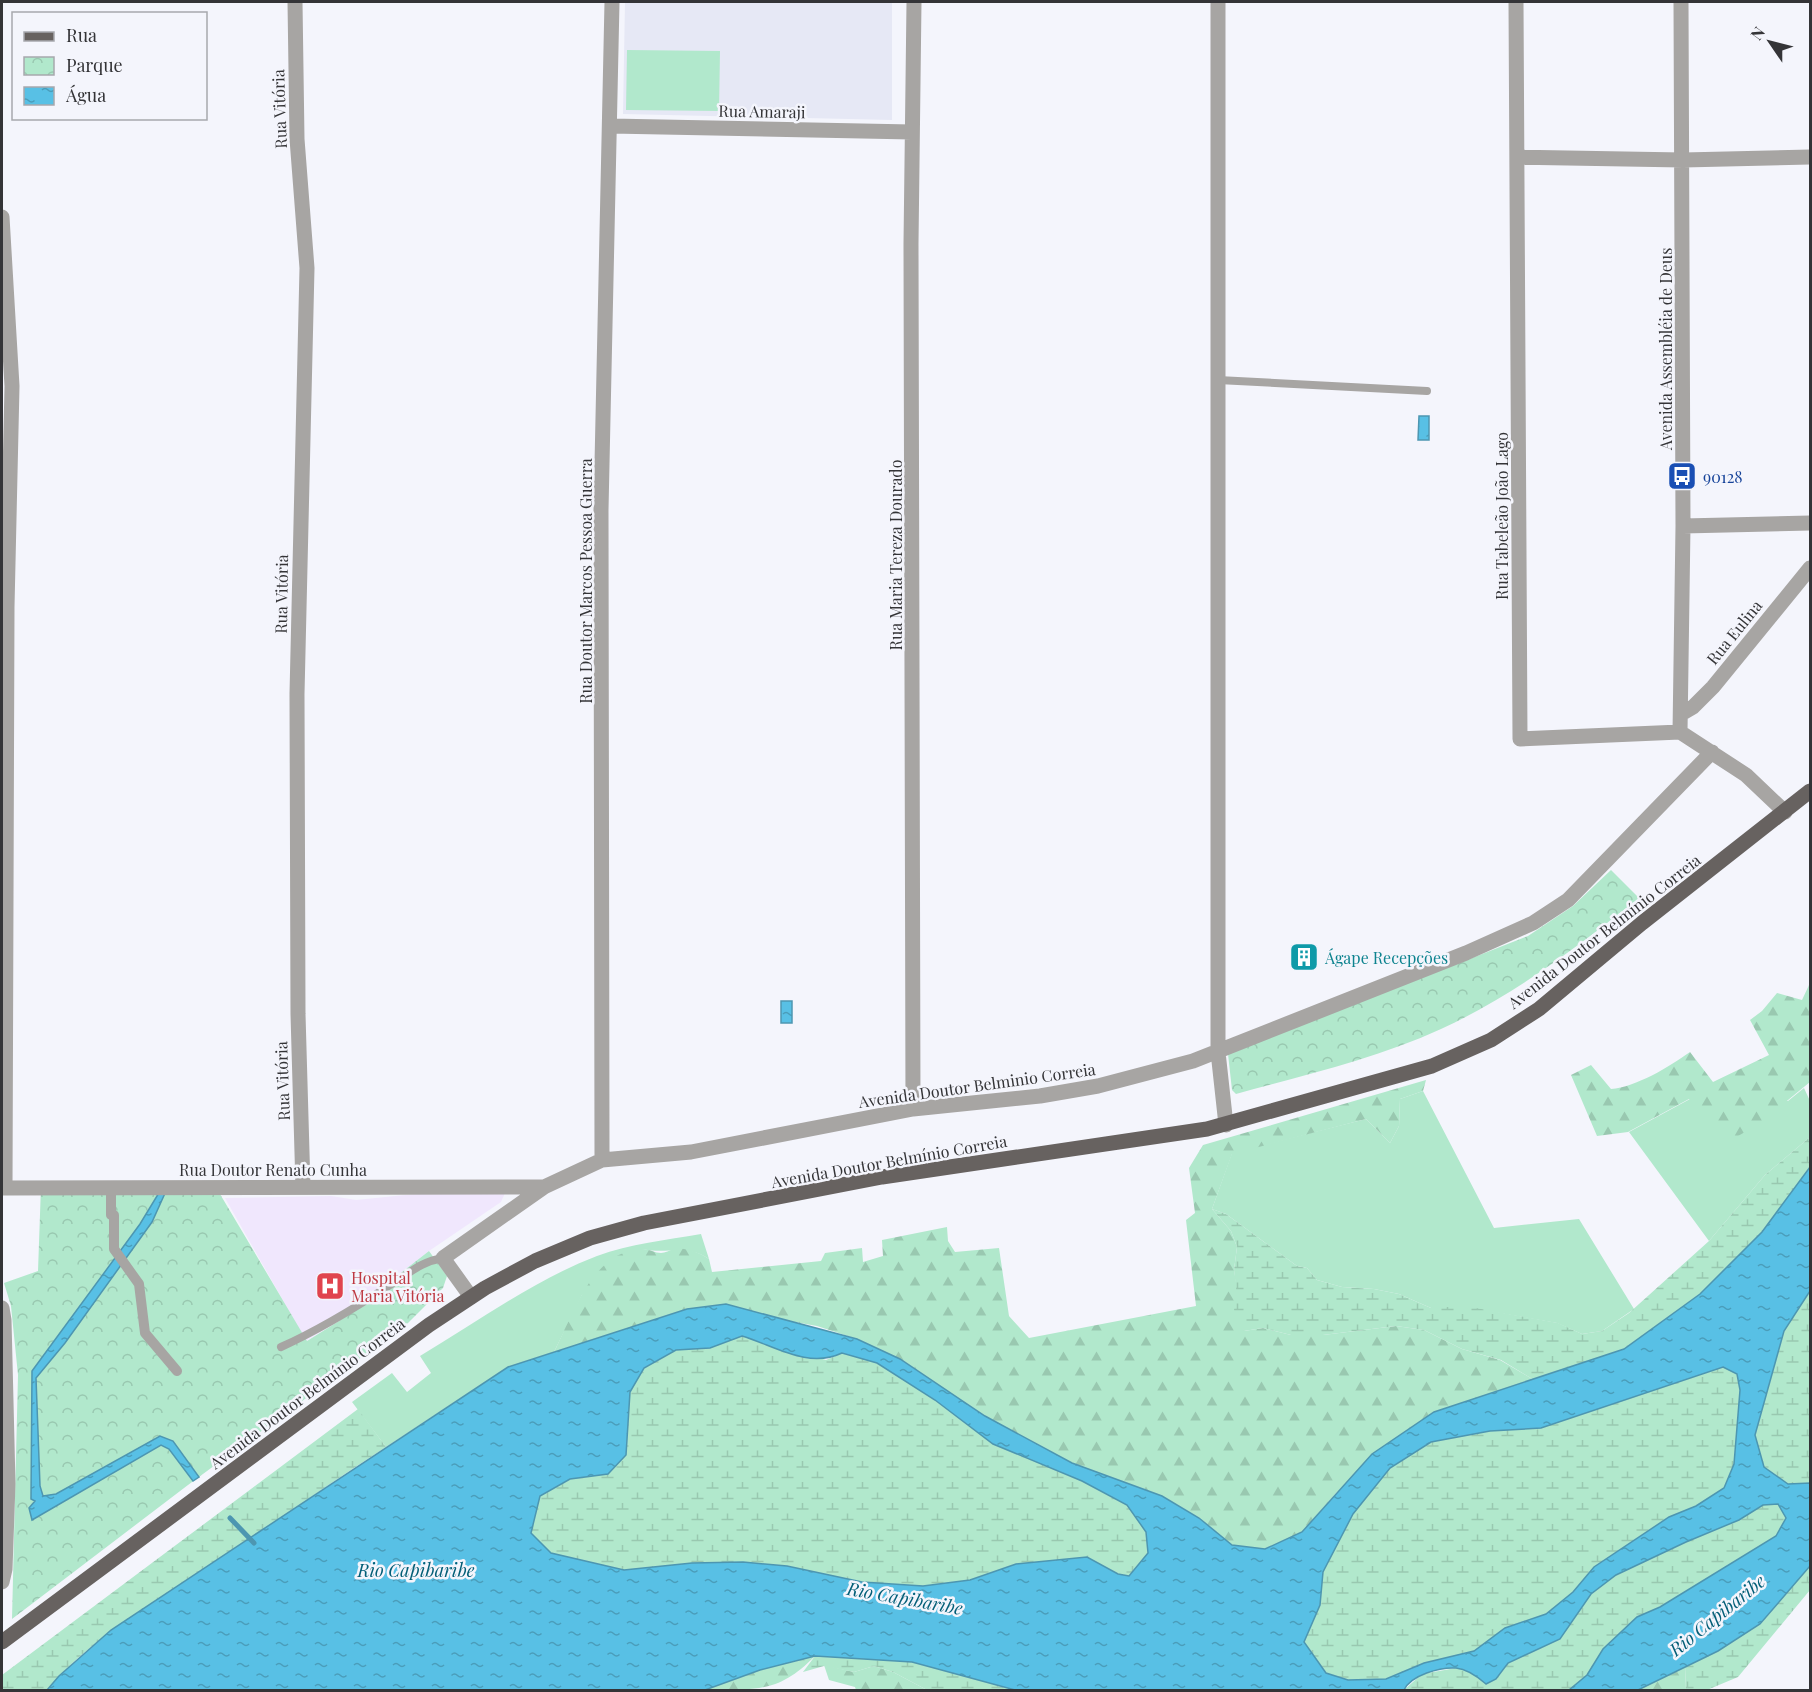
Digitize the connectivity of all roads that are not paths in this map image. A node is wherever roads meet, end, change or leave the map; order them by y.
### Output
1 (295, 2) edge
2 (612, 2) edge
3 (914, 2) edge
4 (1218, 2) edge
5 (1516, 2) edge
6 (1682, 2) edge
7 (611, 126) junction
8 (912, 132) junction
9 (1517, 157) junction
10 (1810, 157) edge
11 (1683, 160) junction
12 (2, 217) edge
13 (5, 380) edge
14 (1218, 380) junction
15 (1427, 391) dead end
16 (1810, 523) edge
17 (1683, 526) junction
18 (1810, 568) edge
19 (4, 605) edge
20 (1681, 714) junction
21 (1680, 732) junction
22 (1712, 752) junction
23 (1810, 790) edge
24 (1785, 812) junction
25 (4, 813) edge
26 (1218, 1052) junction
27 (913, 1109) junction
28 (1226, 1125) junction
29 (602, 1160) junction
30 (111, 1187) junction
31 (303, 1187) junction
32 (544, 1187) junction
33 (3, 1188) edge
34 (443, 1258) junction
35 (471, 1297) junction
36 (2, 1308) edge
37 (281, 1347) dead end
38 (177, 1371) dead end
39 (2, 1582) edge
40 (2, 1642) edge

1 - 31 street, Rua Vitória
2 - 7 street, Rua Doutor Marcos Pessoa Guerra
3 - 8 street, Rua Maria Tereza Dourado
4 - 14 street
5 - 9 street, Rua Tabeleão João Lago
6 - 11 street, Avenida Assembléia de Deus
7 - 8 street, Rua Amaraji
7 - 29 street, Rua Doutor Marcos Pessoa Guerra
8 - 27 street, Rua Maria Tereza Dourado
9 - 11 street
9 - 21 street, Rua Tabeleão João Lago
10 - 11 street
11 - 17 street, Avenida Assembléia de Deus
12 - 13 street
13 - 19 street
14 - 15 lane
14 - 26 street
16 - 17 street
17 - 20 street, Avenida Assembléia de Deus
18 - 20 street, Rua Eulina
19 - 25 street
20 - 21 street, Avenida Assembléia de Deus
21 - 22 street
22 - 24 street
22 - 26 street, Avenida Doutor Belminio Correia
23 - 24 main road, Avenida Doutor Belmínio Correia
24 - 28 main road, Avenida Doutor Belmínio Correia
25 - 33 street
26 - 27 street, Avenida Doutor Belminio Correia
26 - 28 street
27 - 29 street, Avenida Doutor Belminio Correia
28 - 35 main road, Avenida Doutor Belmínio Correia
29 - 32 street, Avenida Doutor Belminio Correia
30 - 31 street, Rua Doutor Renato Cunha
30 - 33 street, Rua Doutor Renato Cunha
30 - 38 street
31 - 32 street, Rua Doutor Renato Cunha
32 - 34 street, Avenida Doutor Belminio Correia
34 - 35 street
34 - 37 lane
35 - 40 main road, Avenida Doutor Belmínio Correia
36 - 39 street

